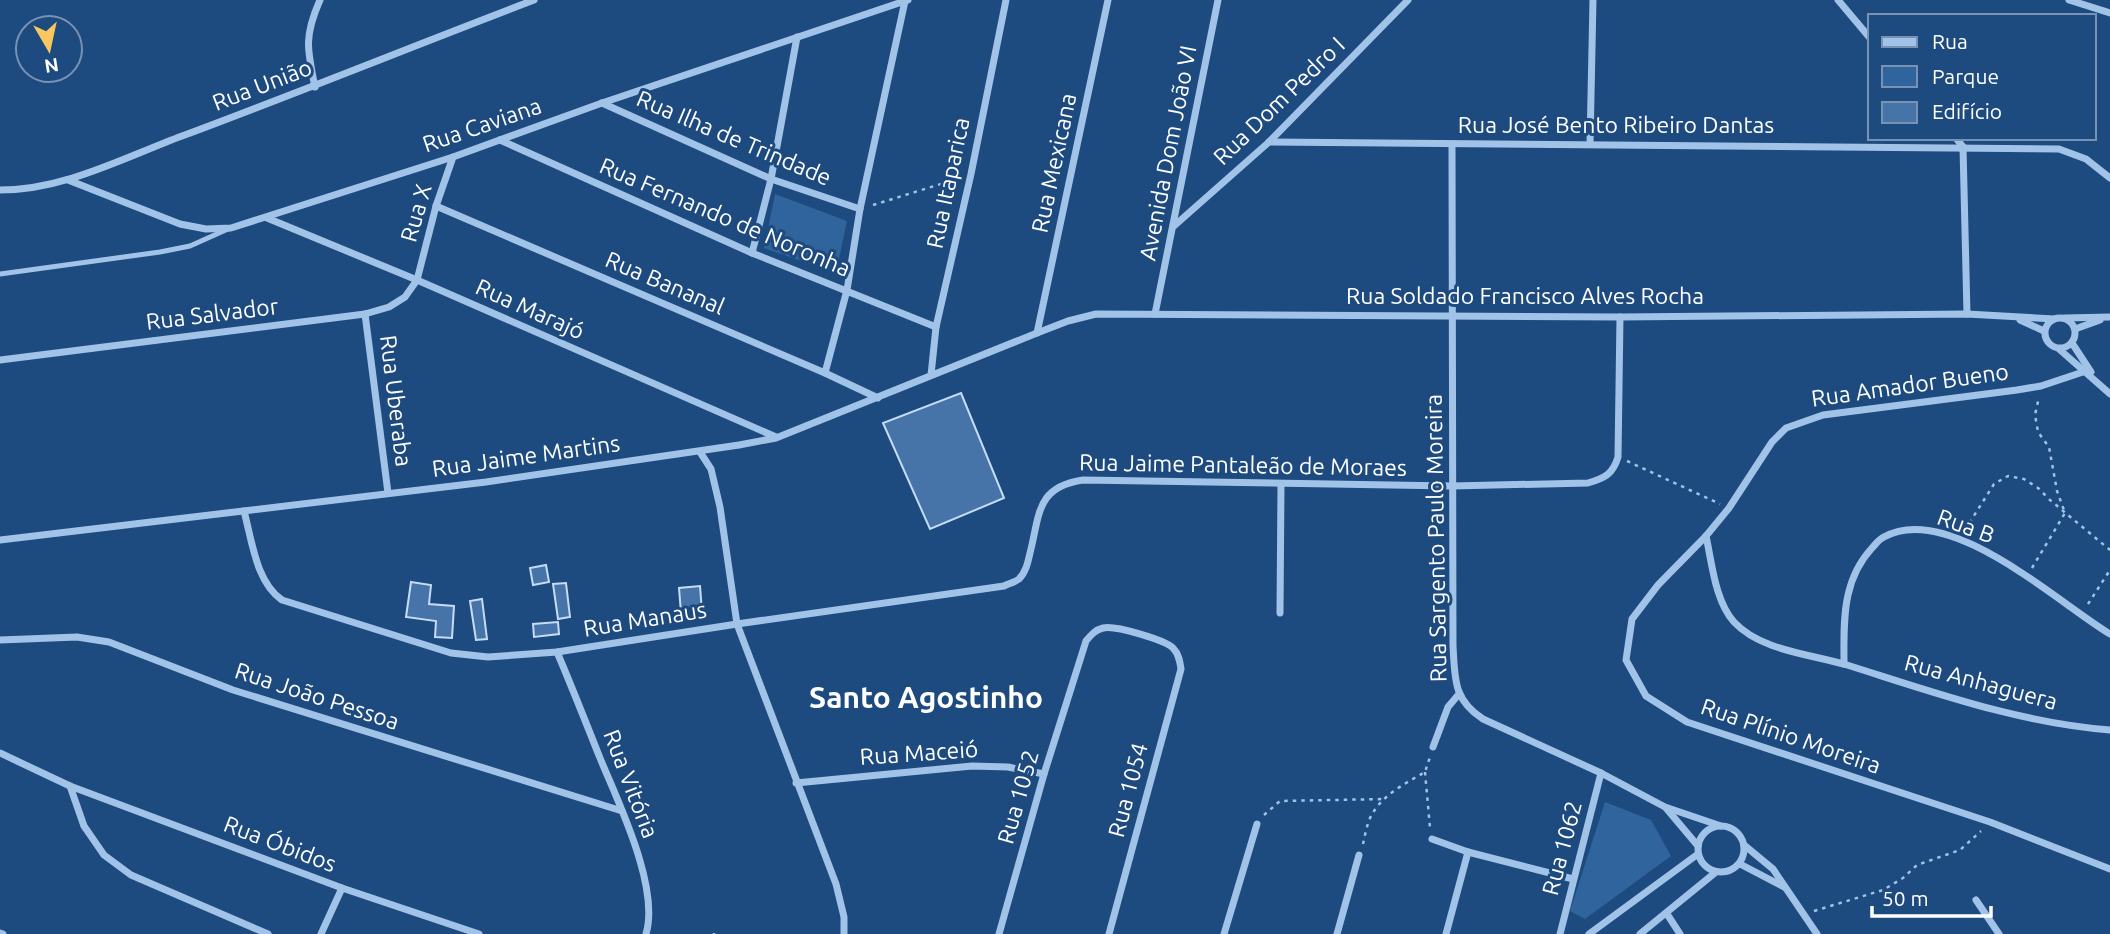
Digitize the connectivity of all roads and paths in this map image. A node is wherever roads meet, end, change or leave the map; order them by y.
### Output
1 (320, 0) edge
2 (534, 0) edge
3 (1006, 0) edge
4 (1108, 0) edge
5 (1218, 0) edge
6 (1408, 0) edge
7 (1593, 0) edge
8 (1838, 0) edge
9 (2069, 0) edge
10 (907, 1) edge
11 (2110, 13) edge
12 (1868, 36) edge
13 (797, 37) junction
14 (315, 87) junction
15 (602, 103) junction
16 (500, 140) junction
17 (1958, 140) edge
18 (1269, 142) junction
19 (1452, 144) junction
20 (1590, 144) junction
21 (1963, 147) junction
22 (453, 157) junction
23 (971, 174) junction
24 (2110, 178) edge
25 (771, 179) junction
26 (68, 180) junction
27 (0, 190) edge
28 (436, 206) junction
29 (860, 209) junction
30 (267, 218) junction
31 (1174, 226) junction
32 (231, 228) junction
33 (752, 253) junction
34 (0, 274) edge
35 (417, 280) junction
36 (847, 290) junction
37 (365, 314) junction
38 (1155, 314) junction
39 (1967, 314) junction
40 (1452, 315) junction
41 (1620, 317) junction
42 (2109, 317) edge
43 (2016, 318) junction
44 (2064, 318) junction
45 (2054, 319) junction
46 (936, 327) junction
47 (2075, 328) junction
48 (2044, 331) junction
49 (1037, 333) junction
50 (2072, 343) junction
51 (2059, 349) junction
52 (0, 360) edge
53 (2087, 371) junction
54 (825, 373) junction
55 (931, 375) junction
56 (2041, 386) junction
57 (2110, 394) edge
58 (878, 398) junction
59 (776, 438) junction
60 (700, 452) junction
61 (1618, 457) junction
62 (1281, 484) junction
63 (1452, 486) junction
64 (1053, 489) joint
65 (388, 493) junction
66 (1729, 508) junction
67 (244, 511) junction
68 (2064, 513) junction
69 (1706, 536) junction
70 (1960, 539) junction
71 (0, 540) edge
72 (2110, 550) edge
73 (2110, 570) edge
74 (2027, 577) junction
75 (1280, 613) dead end
76 (2081, 616) junction
77 (737, 624) junction
78 (2110, 634) edge
79 (0, 640) edge
80 (557, 652) junction
81 (1179, 656) joint
82 (1844, 664) junction
83 (1460, 694) junction
84 (2110, 730) edge
85 (1433, 747) joint
86 (0, 753) edge
87 (1425, 772) junction
88 (1601, 773) junction
89 (1044, 774) junction
90 (796, 783) junction
91 (70, 786) junction
92 (1385, 799) junction
93 (1665, 807) junction
94 (622, 811) junction
95 (1990, 822) junction
96 (1257, 824) joint
97 (1721, 826) junction
98 (1432, 839) joint
99 (1744, 845) junction
100 (1698, 850) junction
101 (1468, 852) junction
102 (1359, 855) joint
103 (1740, 864) junction
104 (2110, 869) edge
105 (1716, 872) junction
106 (1573, 879) junction
107 (342, 888) junction
108 (1784, 888) junction
109 (1976, 900) dead end
110 (1667, 914) junction
111 (1804, 915) junction
112 (268, 934) edge
113 (321, 934) edge
114 (479, 934) edge
115 (646, 934) edge
116 (845, 934) edge
117 (999, 934) edge
118 (1109, 934) edge
119 (1224, 934) edge
120 (1337, 934) edge
121 (1446, 934) edge
122 (1560, 934) edge
123 (1589, 934) edge
124 (1640, 934) edge
125 (1680, 934) edge
126 (1817, 934) edge
127 (1999, 934) edge

1 - 14 street
2 - 14 street, Rua União
3 - 23 street, Rua Itaparica
4 - 49 street, Rua Mexicana
5 - 31 street, Avenida Dom João VI
6 - 18 street, Rua Dom Pedro I
7 - 20 street
8 - 12 street
9 - 11 street
10 - 13 street, Rua Caviana
10 - 29 street
13 - 15 street, Rua Caviana
13 - 25 street
14 - 26 street, Rua União
15 - 16 street, Rua Caviana
15 - 25 street, Rua Ilha de Trindade
16 - 22 street, Rua Caviana
16 - 33 street, Rua Fernando de Noronha
17 - 21 street
18 - 19 street, Rua José Bento Ribeiro Dantas
18 - 31 street, Rua Dom Pedro I
19 - 20 street, Rua José Bento Ribeiro Dantas
19 - 40 street, Rua Sargento Paulo Moreira
20 - 21 street, Rua José Bento Ribeiro Dantas
21 - 24 street, Rua José Bento Ribeiro Dantas
21 - 39 street
22 - 28 street, Rua X
22 - 30 street, Rua Caviana
23 - 29 path
23 - 46 street, Rua Itaparica
25 - 29 street, Rua Ilha de Trindade
25 - 33 street
26 - 27 street, Rua União
26 - 32 street, Rua Caviana
28 - 35 street, Rua X
28 - 54 street, Rua Bananal
29 - 36 street
30 - 32 street, Rua Caviana
30 - 35 street, Rua Marajó
31 - 38 street, Avenida Dom João VI
32 - 34 lane
33 - 36 street, Rua Fernando de Noronha
35 - 37 street, Rua Salvador
35 - 59 street, Rua Marajó
36 - 46 street, Rua Fernando de Noronha
36 - 54 street
37 - 52 street, Rua Salvador
37 - 65 street, Rua Uberaba
38 - 40 street, Rua Soldado Francisco Alves Rocha
38 - 49 street, Rua Soldado Francisco Alves Rocha
39 - 41 street, Rua Soldado Francisco Alves Rocha
39 - 43 street, Rua Soldado Francisco Alves Rocha
40 - 41 street, Rua Soldado Francisco Alves Rocha
40 - 63 street, Rua Sargento Paulo Moreira
41 - 61 street
42 - 44 street
42 - 47 street
43 - 45 street, Rua Soldado Francisco Alves Rocha
43 - 48 street, Rua Soldado Francisco Alves Rocha
44 - 45 street
44 - 47 street
45 - 48 street
46 - 55 street, Rua Itaparica
47 - 50 street
48 - 51 street
49 - 55 street, Rua Jaime Martins
50 - 51 street
50 - 53 street
51 - 53 street
53 - 56 street, Rua Amador Bueno
53 - 57 street
54 - 58 street, Rua Bananal
55 - 58 street, Rua Jaime Martins
56 - 66 street, Rua Amador Bueno
56 - 68 path
58 - 59 street, Rua Jaime Martins
59 - 60 street, Rua Jaime Martins
60 - 65 street, Rua Jaime Martins
60 - 77 street
61 - 63 street, Rua Jaime Pantaleão de Moraes
61 - 66 path
62 - 63 street, Rua Jaime Pantaleão de Moraes
62 - 64 street, Rua Jaime Pantaleão de Moraes
62 - 75 street
63 - 83 street, Rua Sargento Paulo Moreira
64 - 77 street, Rua Manaus
65 - 67 street, Rua Jaime Martins
66 - 69 street, Rua Amador Bueno
67 - 71 street, Rua Jaime Martins
67 - 80 street, Rua Manaus
68 - 70 path
68 - 72 path
68 - 74 path
69 - 82 street
69 - 95 street, Rua Plínio Moreira
70 - 74 street, Rua B
70 - 82 street, Rua B
73 - 76 path
74 - 76 street, Rua B
76 - 78 street, Rua B
77 - 80 street, Rua Manaus
77 - 90 street
79 - 94 street, Rua João Pessoa
80 - 94 street, Rua Vitória
81 - 89 street, Rua 1052
81 - 118 street, Rua 1054
82 - 84 street, Rua Anhaguera
83 - 85 street
83 - 88 street, Rua Sargento Paulo Moreira
85 - 87 path
86 - 91 street, Rua Óbidos
87 - 92 path
87 - 98 path
88 - 93 street, Rua Sargento Paulo Moreira
88 - 106 street, Rua 1062
89 - 90 street, Rua Maceió
89 - 117 street, Rua 1052
90 - 116 street
91 - 107 street, Rua Óbidos
91 - 112 street
92 - 96 path
92 - 102 path
93 - 97 street, Rua Sargento Paulo Moreira
93 - 100 street, Rua Sargento Paulo Moreira
94 - 115 street, Rua Vitória
95 - 104 street, Rua Plínio Moreira
95 - 111 path
96 - 119 street
97 - 99 street
97 - 100 street
98 - 101 street
99 - 103 street
99 - 108 street
100 - 105 street
100 - 123 street
101 - 106 street
101 - 121 street
102 - 120 street
103 - 105 street
103 - 108 street
105 - 110 street
106 - 122 street, Rua 1062
107 - 113 street
107 - 114 street, Rua Óbidos
108 - 111 street
109 - 127 street
110 - 124 street
110 - 125 street
111 - 126 street

